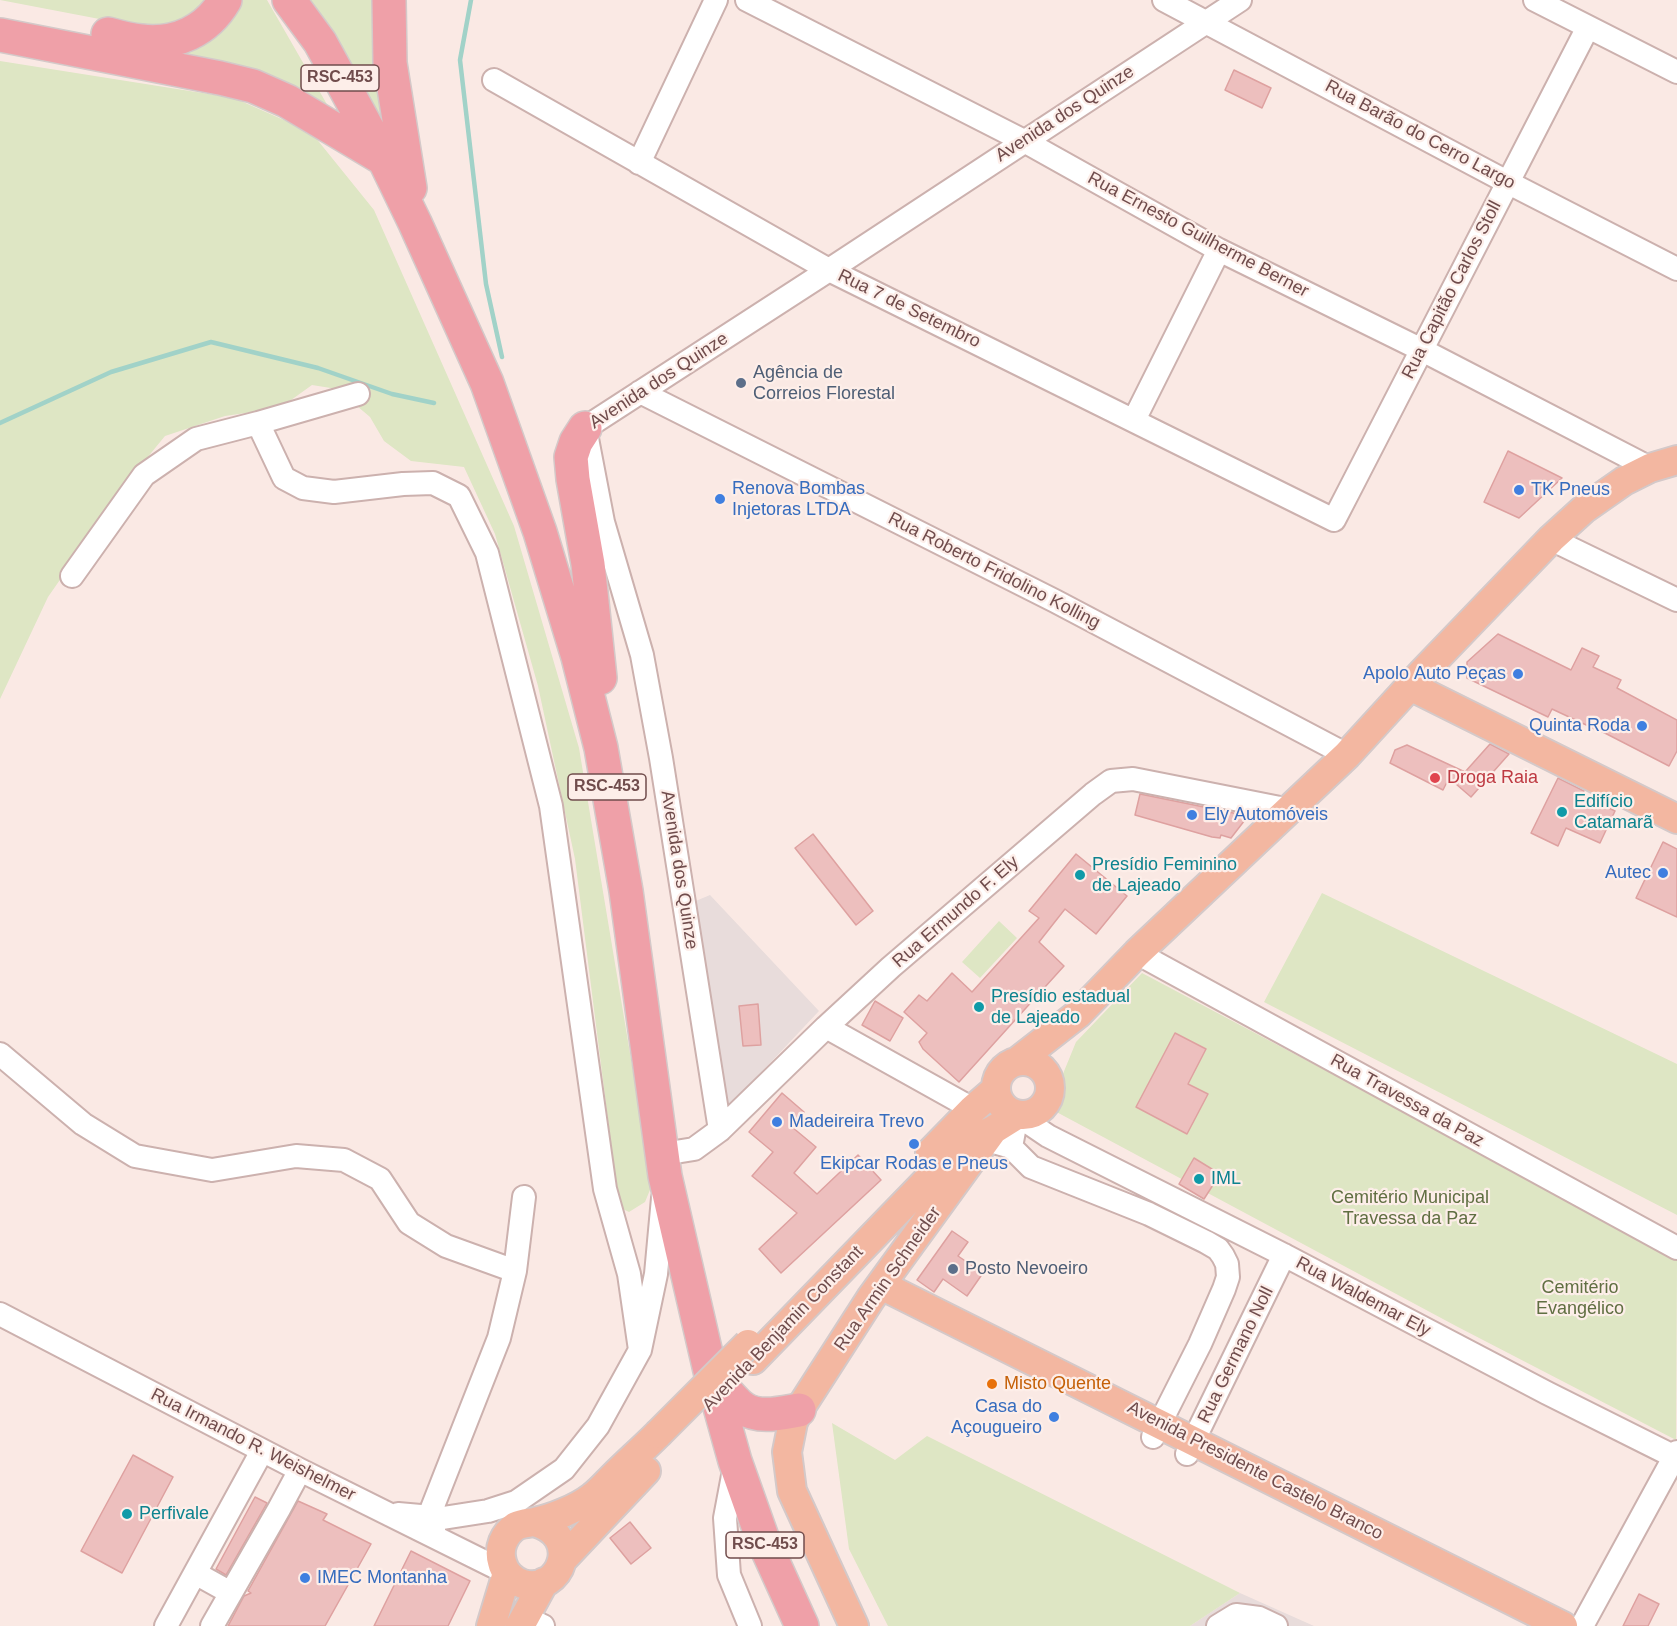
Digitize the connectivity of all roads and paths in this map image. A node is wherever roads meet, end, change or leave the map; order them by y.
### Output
1 (225, 0) edge
2 (289, 0) edge
3 (389, 0) edge
4 (716, 0) edge
5 (747, 0) edge
6 (1164, 0) edge
7 (1240, 0) edge
8 (1535, 0) edge
9 (0, 12) edge
10 (1207, 22) junction
11 (1588, 27) junction
12 (0, 35) edge
13 (1677, 72) edge
14 (494, 80) dead end
15 (1024, 141) junction
16 (384, 159) junction
17 (639, 163) junction
18 (1507, 182) junction
19 (415, 223) junction
20 (1219, 250) junction
21 (1677, 269) edge
22 (829, 270) junction
23 (1422, 351) junction
24 (640, 392) junction
25 (358, 394) dead end
26 (1134, 420) junction
27 (258, 423) junction
28 (585, 428) junction
29 (1664, 464) edge
30 (1334, 520) joint
31 (1551, 539) junction
32 (72, 576) dead end
33 (1677, 600) edge
34 (1416, 679) junction
35 (601, 748) junction
36 (1347, 755) junction
37 (1595, 767) junction
38 (1677, 800) edge
39 (1290, 810) junction
40 (1677, 819) edge
41 (1137, 953) junction
42 (1078, 1014) junction
43 (826, 1027) junction
44 (0, 1054) edge
45 (1019, 1060) junction
46 (1049, 1079) junction
47 (995, 1089) junction
48 (973, 1109) junction
49 (720, 1130) junction
50 (1000, 1136) junction
51 (664, 1165) junction
52 (524, 1197) dead end
53 (1677, 1248) edge
54 (1284, 1255) junction
55 (515, 1271) junction
56 (876, 1292) junction
57 (0, 1314) edge
58 (640, 1350) junction
59 (750, 1352) junction
60 (711, 1375) junction
61 (799, 1410) junction
62 (1156, 1430) junction
63 (662, 1442) junction
64 (1191, 1447) junction
65 (262, 1451) junction
66 (1676, 1456) edge
67 (735, 1461) junction
68 (300, 1470) junction
69 (545, 1483) junction
70 (524, 1524) junction
71 (437, 1525) junction
72 (1359, 1533) junction
73 (563, 1559) junction
74 (507, 1573) junction
75 (195, 1574) junction
76 (544, 1582) junction
77 (231, 1593) junction
78 (529, 1623) edge
79 (166, 1626) edge
80 (212, 1626) edge
81 (491, 1626) edge
82 (750, 1626) edge
83 (802, 1626) edge
84 (854, 1626) edge
85 (1218, 1626) edge
86 (1276, 1626) edge
87 (1529, 1626) edge
88 (1563, 1626) edge
89 (1582, 1626) edge

1 - 9 highway
2 - 16 highway, RSC-453
3 - 19 highway
4 - 17 street
5 - 15 street, Rua Ernesto Guilherme Berner
6 - 10 street, Rua Barão do Cerro Largo
7 - 10 street, Avenida dos Quinze
8 - 11 street
10 - 15 street, Avenida dos Quinze
10 - 18 street, Rua Barão do Cerro Largo
11 - 13 street
11 - 18 street, Rua Capitão Carlos Stoll
12 - 16 highway
14 - 17 street, Rua 7 de Setembro
15 - 20 street, Rua Ernesto Guilherme Berner
15 - 22 street, Avenida dos Quinze
16 - 19 highway, RSC-453
17 - 22 street, Rua 7 de Setembro
18 - 21 street, Rua Barão do Cerro Largo
18 - 23 street, Rua Capitão Carlos Stoll
19 - 35 highway, RSC-453
20 - 23 street, Rua Ernesto Guilherme Berner
20 - 26 street
22 - 24 street, Avenida dos Quinze
22 - 26 street, Rua 7 de Setembro
23 - 29 street, Rua Ernesto Guilherme Berner
23 - 30 street, Rua Capitão Carlos Stoll
24 - 28 street, Avenida dos Quinze
24 - 36 street, Rua Roberto Fridolino Kolling
25 - 27 street
26 - 30 street, Rua 7 de Setembro
27 - 32 street
27 - 58 street
28 - 35 highway
28 - 49 street, Avenida dos Quinze
29 - 31 main road
31 - 33 street
31 - 34 main road
34 - 36 main road
34 - 37 main road
35 - 51 highway, RSC-453
36 - 39 main road
37 - 38 main road
37 - 40 main road
39 - 41 main road
39 - 43 street, Rua Ermundo F. Ely
41 - 42 main road
41 - 53 street, Rua Travessa da Paz
42 - 45 main road
42 - 46 main road
43 - 48 street
43 - 49 street, Rua Ermundo F. Ely
44 - 55 street
45 - 46 main road
45 - 47 main road, Avenida Benjamin Constant
46 - 50 main road, Avenida Benjamin Constant
47 - 48 main road, Avenida Benjamin Constant
47 - 50 main road
48 - 59 main road, Avenida Benjamin Constant
49 - 51 street, Rua Ermundo F. Ely
50 - 54 street, Rua Waldemar Ely
50 - 56 main road, Rua Armin Schneider
50 - 59 main road, Avenida Benjamin Constant
50 - 62 street
51 - 58 street
51 - 60 highway, RSC-453
52 - 55 street
54 - 64 street, Rua Germano Noll
54 - 66 street, Rua Waldemar Ely
55 - 71 street
56 - 61 main road, Rua Armin Schneider
56 - 62 main road, Avenida Presidente Castelo Branco
57 - 65 street, Rua Irmando R. Weishelmer
58 - 69 street
59 - 63 main road, Avenida Benjamin Constant, bridge
60 - 61 highway
60 - 67 highway, RSC-453
61 - 84 main road, Rua Armin Schneider
62 - 64 main road, Avenida Presidente Castelo Branco
63 - 70 main road, Avenida Benjamin Constant
63 - 73 main road, Avenida Benjamin Constant
64 - 72 main road, Avenida Presidente Castelo Branco
65 - 68 street, Rua Irmando R. Weishelmer
65 - 75 street
66 - 89 street
67 - 82 street
67 - 83 highway, RSC-453
68 - 71 street, Rua Irmando R. Weishelmer
68 - 77 street
69 - 70 street
69 - 71 street
70 - 71 street
70 - 73 main road
70 - 74 main road
71 - 74 street
72 - 87 main road, Avenida Presidente Castelo Branco
72 - 88 main road, Avenida Presidente Castelo Branco
73 - 76 main road
74 - 76 main road
74 - 81 main road
75 - 77 street
75 - 79 street
76 - 78 main road
77 - 80 street
85 - 86 street

